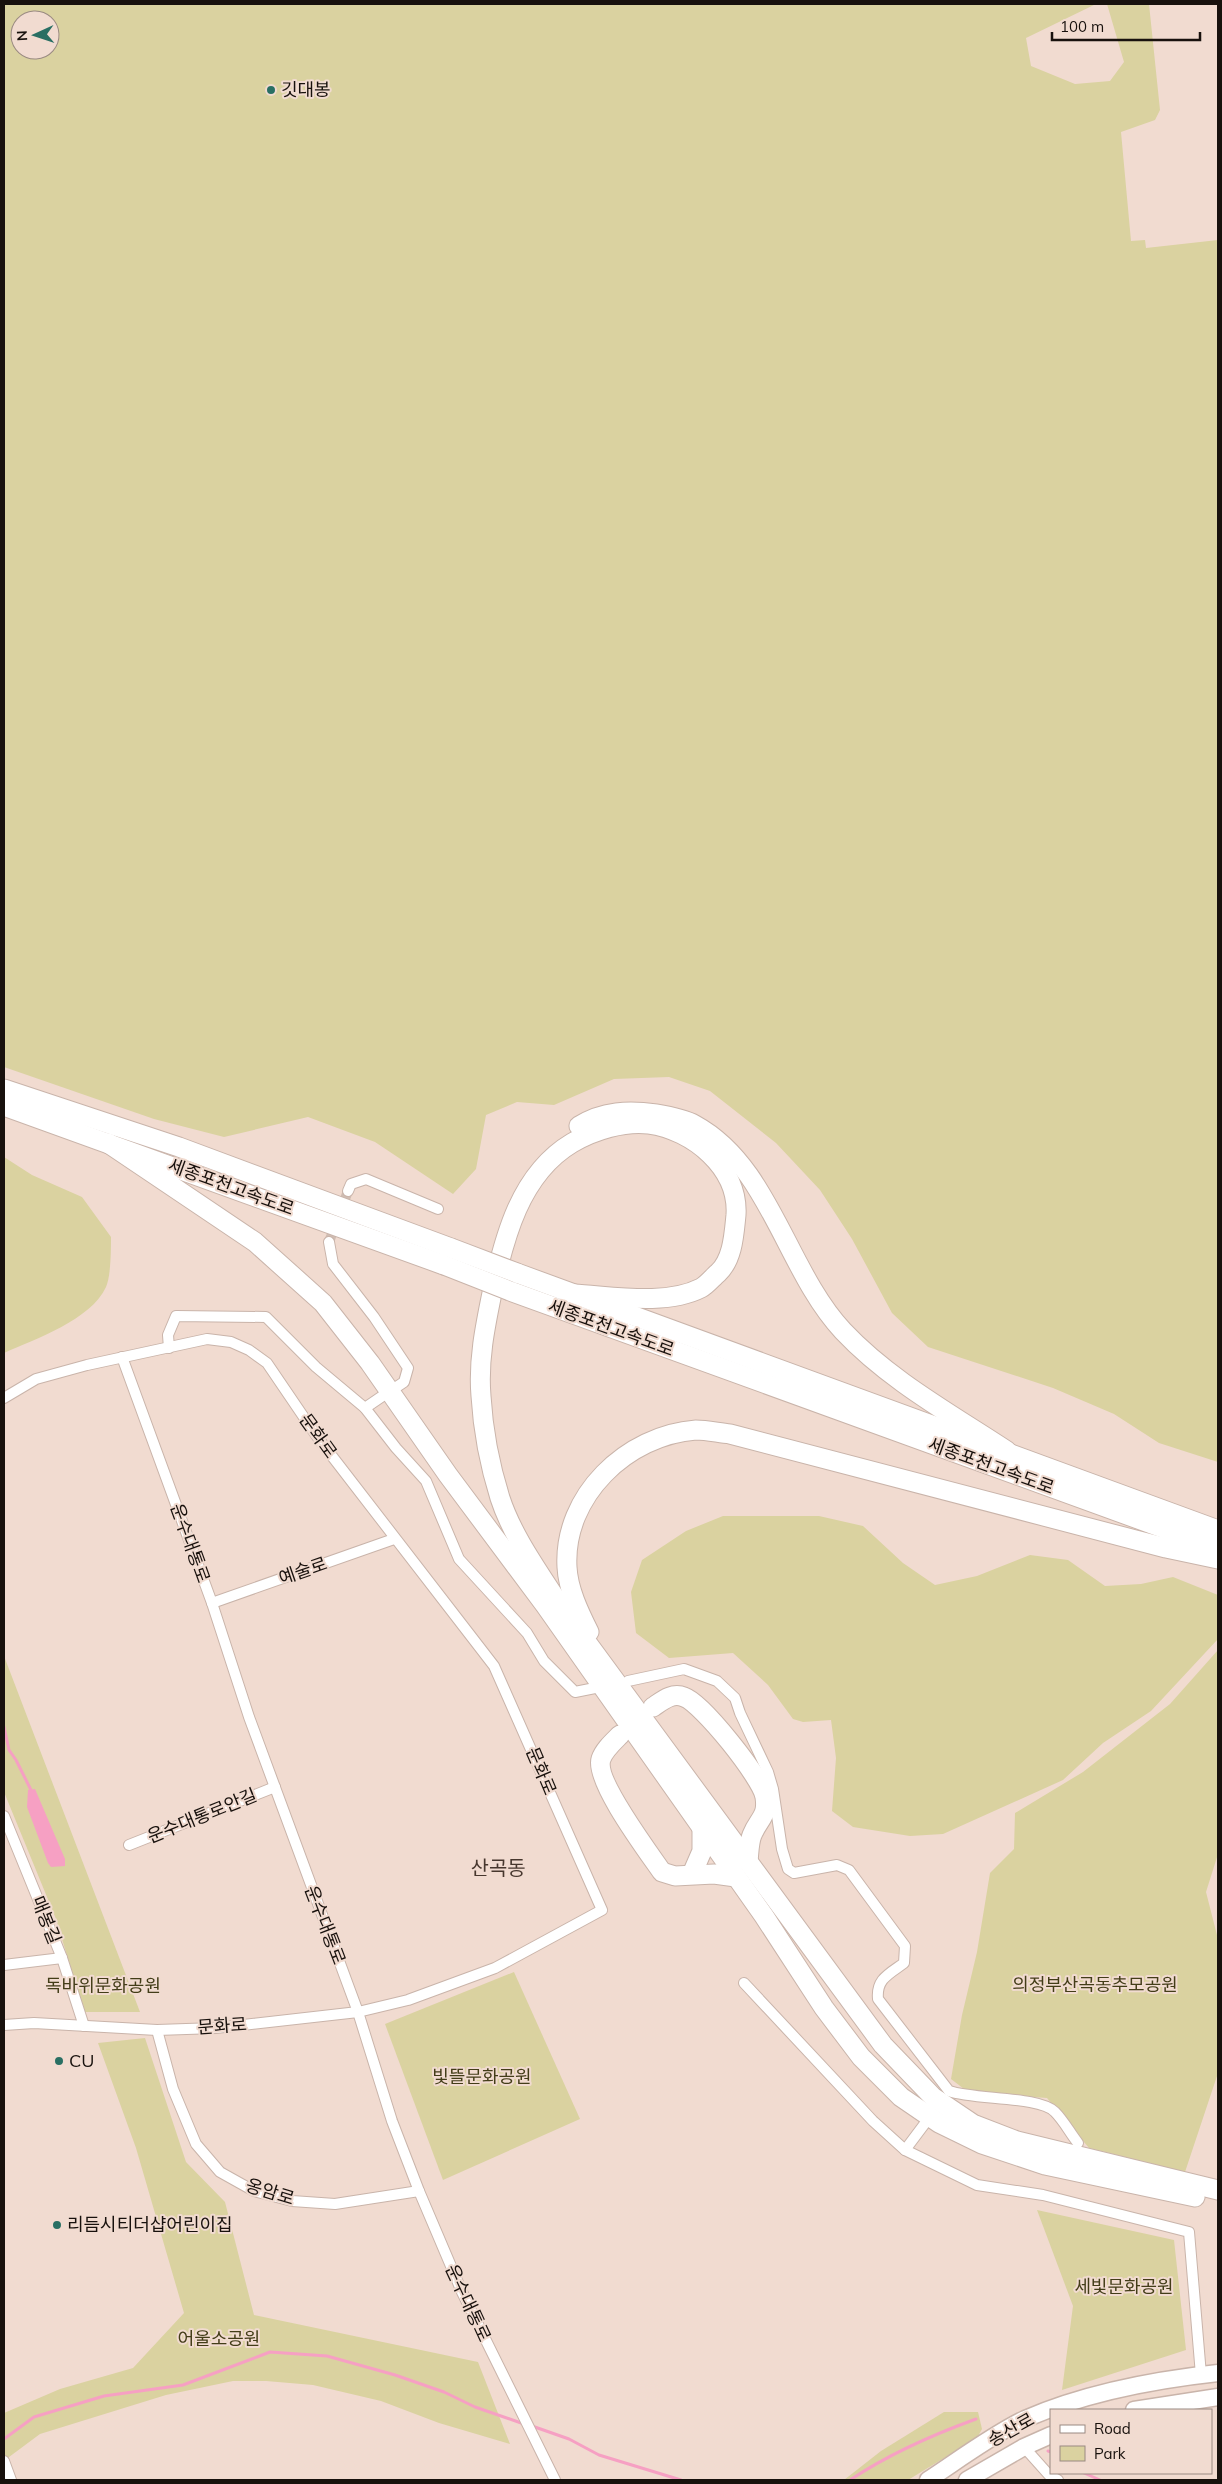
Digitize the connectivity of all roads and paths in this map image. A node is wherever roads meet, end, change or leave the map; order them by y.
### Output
1 (4, 1089) edge
2 (4, 1106) edge
3 (108, 1143) junction
4 (348, 1191) tunnel mouth
5 (438, 1209) dead end
6 (329, 1242) tunnel mouth
7 (448, 1257) junction
8 (574, 1294) junction
9 (169, 1348) junction
10 (122, 1357) junction
11 (395, 1388) dead end
12 (384, 1395) dead end
13 (4, 1398) edge
14 (364, 1408) junction
15 (1007, 1451) junction
16 (1218, 1530) edge
17 (394, 1539) junction
18 (1218, 1548) edge
19 (1218, 1559) edge
20 (212, 1603) junction
21 (545, 1605) junction
22 (608, 1671) junction
23 (628, 1681) dead end
24 (595, 1688) dead end
25 (653, 1707) dead end
26 (620, 1735) dead end
27 (274, 1787) junction
28 (4, 1816) edge
29 (759, 1824) junction
30 (722, 1827) junction
31 (702, 1829) junction
32 (129, 1845) dead end
33 (748, 1861) junction
34 (692, 1874) junction
35 (736, 1877) junction
36 (62, 1958) junction
37 (4, 1965) edge
38 (744, 1983) dead end
39 (358, 2012) junction
40 (4, 2026) edge
41 (84, 2026) junction
42 (157, 2030) junction
43 (926, 2122) dead end
44 (1078, 2143) dead end
45 (905, 2150) junction
46 (1218, 2190) edge
47 (418, 2191) junction
48 (1218, 2202) edge
49 (1218, 2373) edge
50 (1201, 2375) junction
51 (1218, 2397) edge
52 (1051, 2409) edge
53 (1140, 2409) edge
54 (1050, 2410) edge
55 (1050, 2434) edge
56 (1024, 2447) junction
57 (4, 2461) edge
58 (11, 2480) edge
59 (555, 2480) edge
60 (928, 2480) edge
61 (967, 2480) edge
62 (1058, 2480) edge

1 - 7 highway, 세종포천고속도로
2 - 3 highway, 세종포천고속도로
3 - 7 highway, 세종포천고속도로
3 - 21 highway
4 - 5 street
6 - 11 street
7 - 8 highway, 세종포천고속도로, bridge
7 - 18 highway, 세종포천고속도로, bridge
8 - 15 highway, 세종포천고속도로
8 - 22 highway
9 - 10 street, 문화로
9 - 14 street
9 - 17 street, 문화로
10 - 13 street, 문화로
10 - 20 street, 운수대통로
12 - 14 street
14 - 24 street
15 - 16 highway, 세종포천고속도로
15 - 21 highway
17 - 20 street, 예술로
17 - 39 street, 문화로
19 - 22 highway
20 - 27 street, 운수대통로
21 - 31 highway
22 - 30 highway
23 - 44 street
25 - 29 highway
26 - 34 highway
27 - 32 street, 운수대통로안길
27 - 39 street, 운수대통로
28 - 36 street, 매봉길
29 - 30 highway
29 - 33 highway
30 - 33 highway
31 - 34 highway
31 - 35 highway
33 - 46 highway
34 - 35 highway
35 - 48 highway
36 - 37 street
36 - 41 street, 매봉길
38 - 45 street
39 - 42 street, 문화로
39 - 47 street, 운수대통로
40 - 41 street, 문화로
41 - 42 street, 문화로
42 - 47 street, 옹암로
43 - 45 street
45 - 50 street
47 - 59 street, 운수대통로
49 - 50 main road, 송산로
50 - 52 main road, 송산로
51 - 53 main road
54 - 60 main road, 송산로
55 - 56 main road, 송산로
56 - 61 main road, 송산로
56 - 62 street
57 - 58 street

